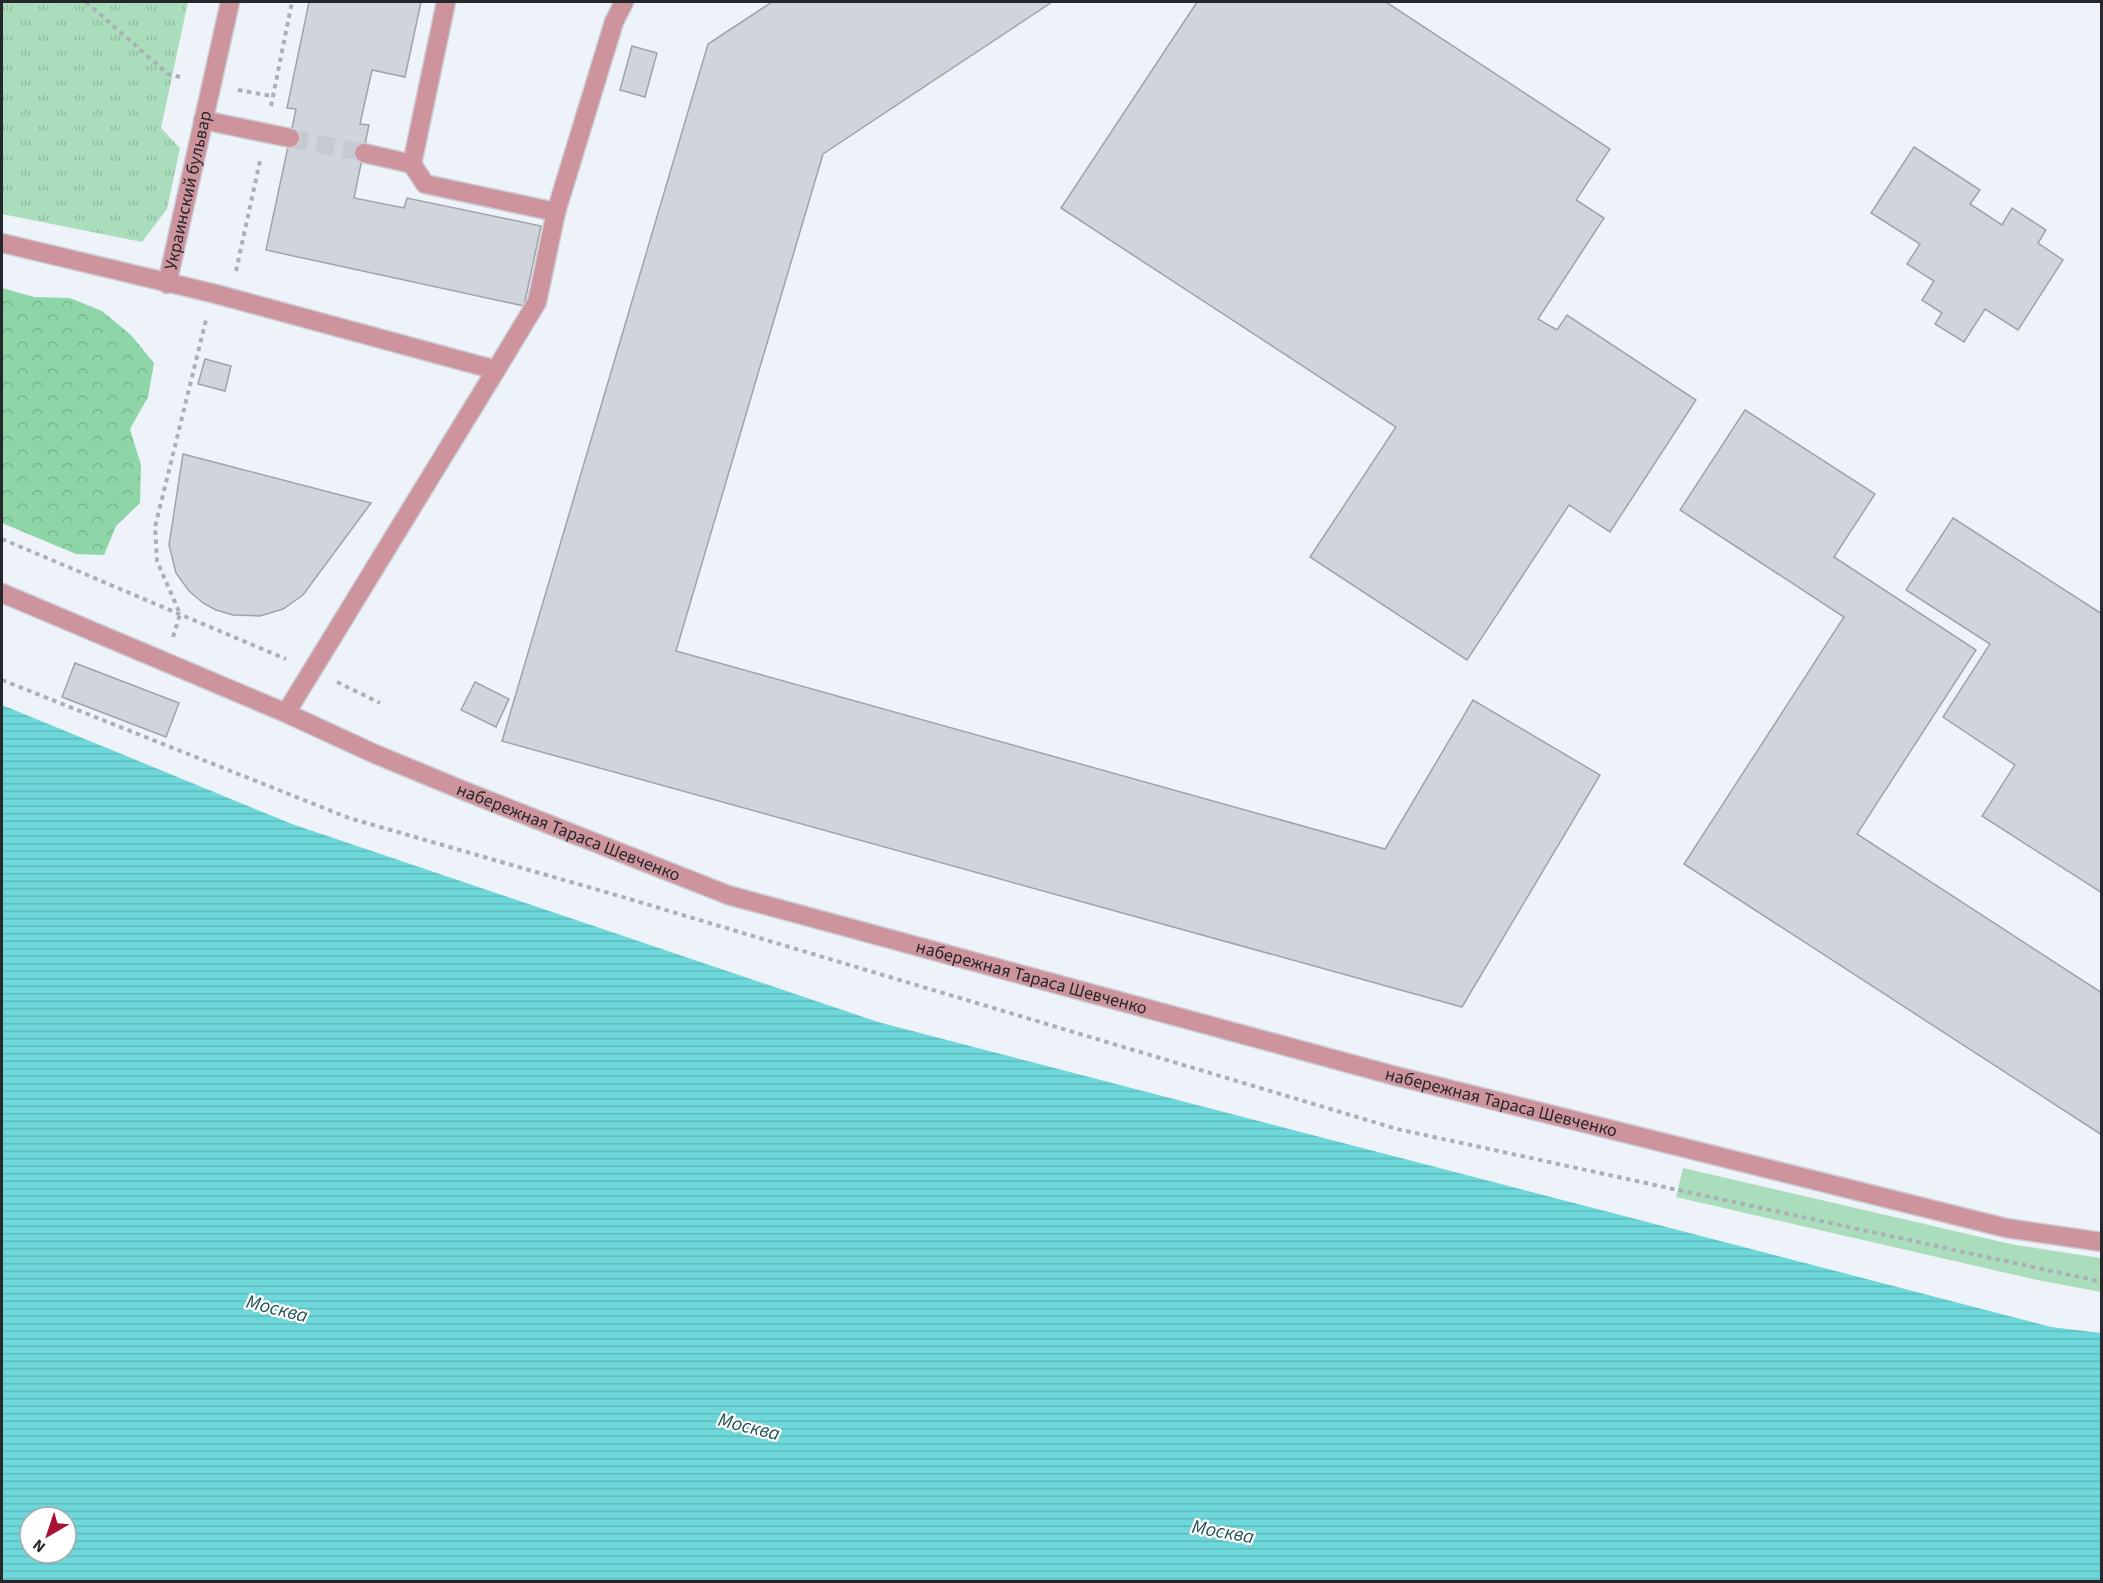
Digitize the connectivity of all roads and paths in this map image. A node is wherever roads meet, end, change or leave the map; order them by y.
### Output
1 (86, 2) edge
2 (230, 2) edge
3 (446, 2) edge
4 (624, 2) edge
5 (212, 85) junction
6 (272, 96) dead end
7 (203, 120) junction
8 (290, 138) tunnel mouth
9 (364, 153) tunnel mouth
10 (412, 164) junction
11 (556, 213) junction
12 (2, 243) edge
13 (167, 284) junction
14 (212, 293) junction
15 (496, 370) junction
16 (2, 539) edge
17 (2, 593) edge
18 (180, 614) junction
19 (165, 662) junction
20 (312, 670) junction
21 (2, 680) edge
22 (380, 703) dead end
23 (286, 713) junction
24 (2102, 1242) edge
25 (2102, 1282) edge

1 - 5 path
2 - 5 street, Украинский бульвар
3 - 10 street
4 - 11 street
5 - 6 path
5 - 7 street, Украинский бульвар
7 - 8 street
7 - 13 street, Украинский бульвар
9 - 10 street
10 - 11 street
11 - 15 street
12 - 13 street, Украинский бульвар
13 - 14 street
14 - 15 street
14 - 18 path
15 - 20 street
16 - 18 path
17 - 19 street, набережная Тараса Шевченко
18 - 19 path
18 - 20 path
19 - 23 street, набережная Тараса Шевченко
20 - 22 path
20 - 23 street
21 - 25 path
23 - 24 street, набережная Тараса Шевченко

